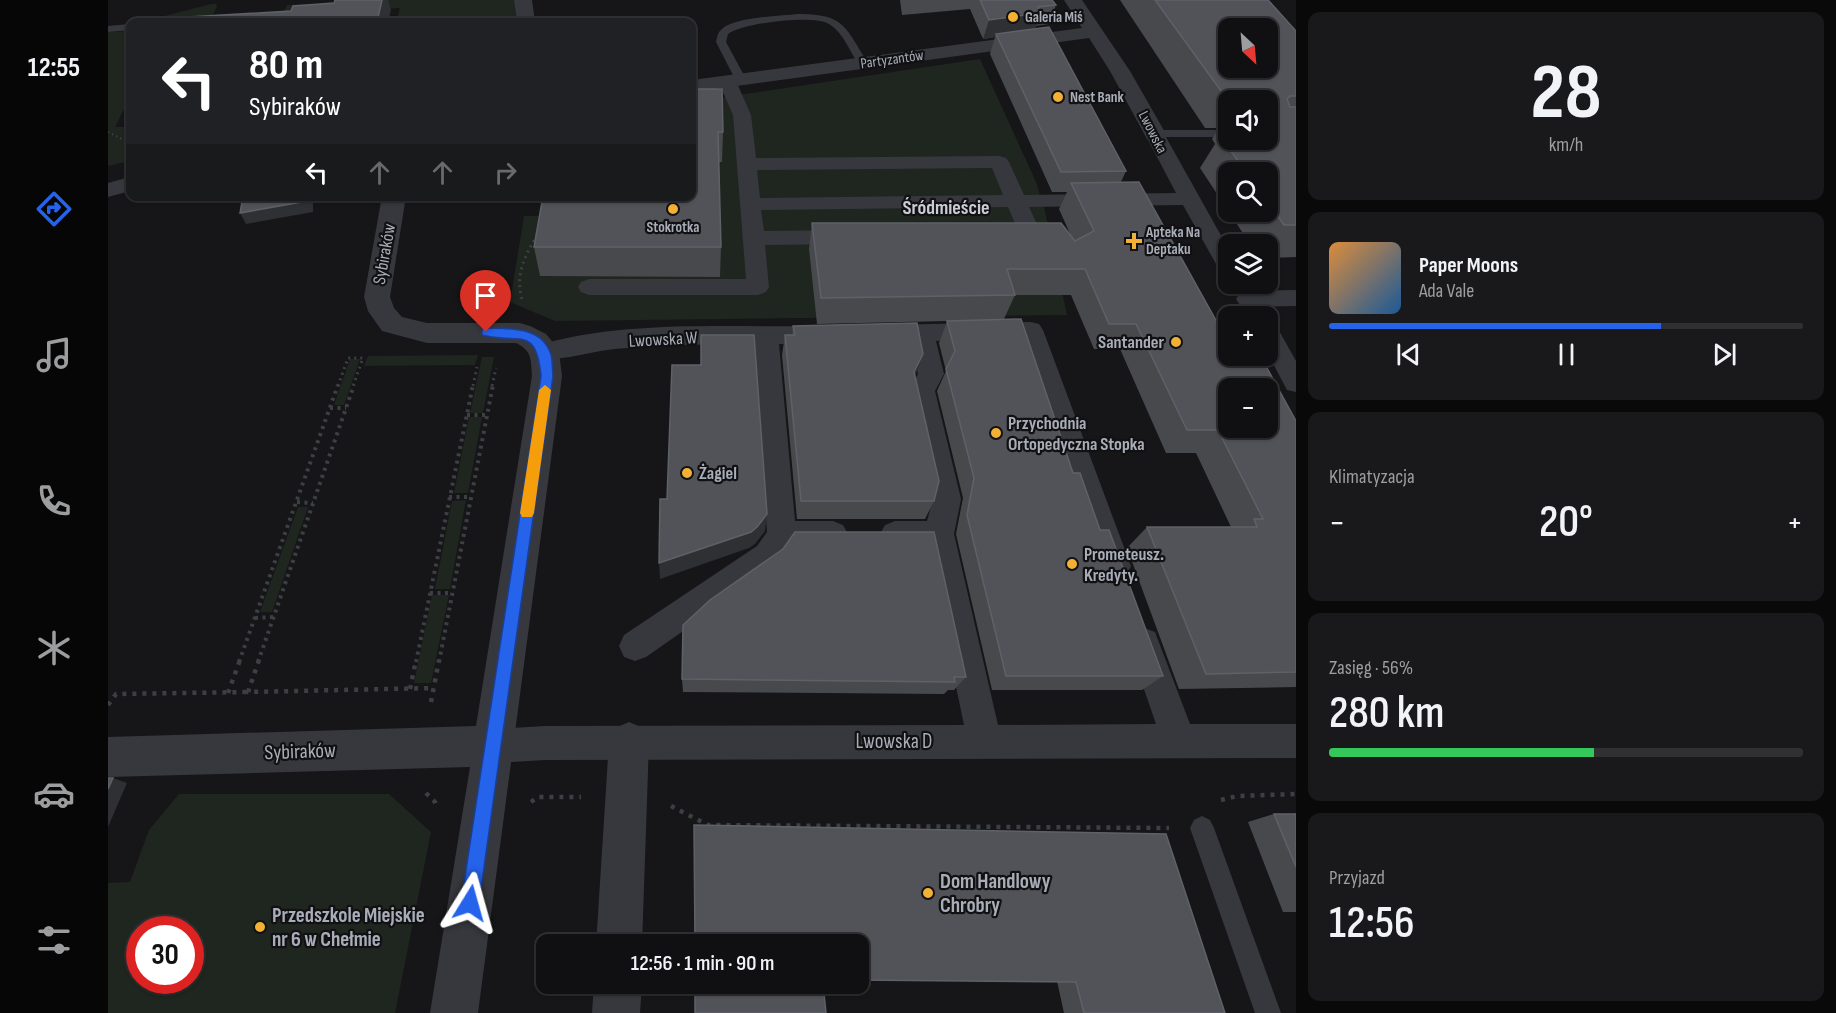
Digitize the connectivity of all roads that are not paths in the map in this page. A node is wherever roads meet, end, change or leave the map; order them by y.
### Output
1 (523, 0) edge
2 (1073, 0) edge
3 (525, 18) edge
4 (126, 27) edge
5 (108, 28) edge
6 (1092, 32) junction
7 (863, 63) junction
8 (734, 80) junction
9 (696, 85) edge
10 (1155, 134) junction
11 (1218, 134) edge
12 (747, 164) junction
13 (126, 185) edge
14 (108, 190) edge
15 (1190, 199) junction
16 (393, 201) edge
17 (1016, 201) junction
18 (813, 203) junction
19 (750, 204) junction
20 (985, 236) edge
21 (753, 238) junction
22 (1218, 248) edge
23 (589, 287) dead end
24 (1296, 298) edge
25 (1248, 300) edge
26 (922, 333) junction
27 (766, 336) junction
28 (1278, 351) edge
29 (545, 352) junction
30 (1296, 383) edge
31 (782, 534) junction
32 (939, 534) junction
33 (1123, 585) edge
34 (1135, 618) edge
35 (635, 646) dead end
36 (984, 740) junction
37 (1179, 740) junction
38 (1296, 741) edge
39 (629, 742) junction
40 (493, 746) junction
41 (108, 757) edge
42 (1202, 828) road end
43 (621, 934) edge
44 (617, 994) edge
45 (454, 1013) edge
46 (616, 1013) edge
47 (1268, 1013) edge

1 - 3 street
2 - 6 street, Lwowska
4 - 5 lane
6 - 7 street, Partyzantów
6 - 10 street, Lwowska
7 - 8 street, Partyzantów
7 - 8 lane
8 - 9 street, Partyzantów
8 - 12 street
10 - 11 lane
10 - 15 street, Lwowska
12 - 17 street
12 - 18 street
12 - 19 street
13 - 14 street
15 - 17 street
15 - 22 street, Lwowska
16 - 29 street, Sybiraków
17 - 18 street
17 - 20 street
18 - 19 street
18 - 21 street
19 - 21 street
21 - 23 street
24 - 25 street
26 - 27 street, Lwowska W
26 - 32 street
26 - 33 street, Lwowska W
27 - 29 street, Lwowska W
27 - 31 street
28 - 30 street
29 - 40 street
31 - 32 street
31 - 35 street
32 - 36 street
34 - 37 street
36 - 37 street, Lwowska D
36 - 39 street, Lwowska D
37 - 38 street, Lwowska D
39 - 40 street, Lwowska D
39 - 43 street
40 - 41 street, Sybiraków
40 - 45 street
42 - 47 lane
44 - 46 street

